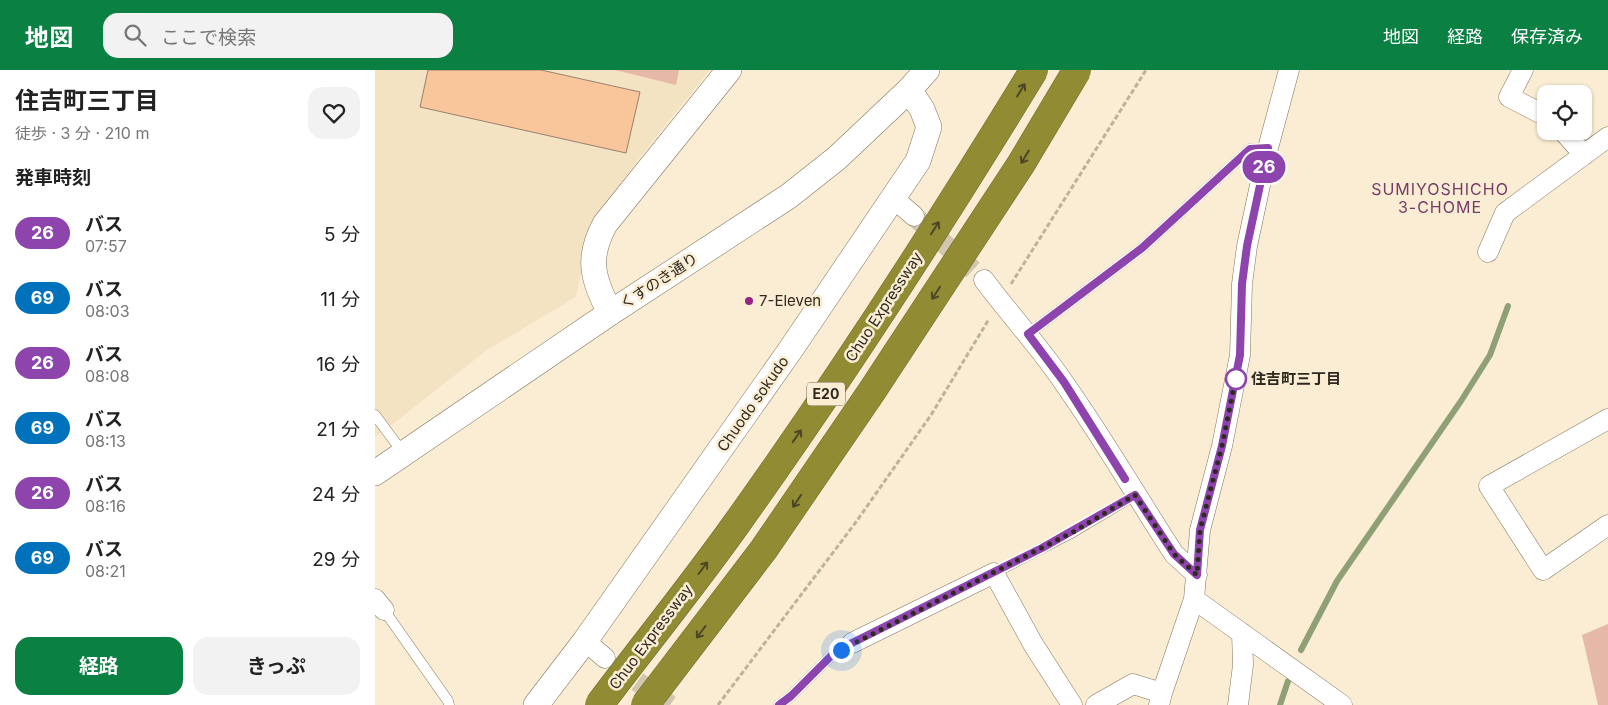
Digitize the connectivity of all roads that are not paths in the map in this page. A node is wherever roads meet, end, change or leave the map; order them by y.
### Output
1 (729, 70) edge
2 (927, 70) edge
3 (1034, 70) edge
4 (1077, 70) edge
5 (1289, 70) edge
6 (1523, 70) edge
7 (909, 90) junction
8 (1537, 111) edge
9 (1608, 137) edge
10 (1571, 140) edge
11 (1268, 148) junction
12 (1584, 155) junction
13 (892, 197) junction
14 (914, 216) tunnel mouth
15 (1487, 252) dead end
16 (984, 280) tunnel mouth
17 (610, 313) junction
18 (1028, 334) junction
19 (375, 414) edge
20 (1608, 419) edge
21 (403, 454) junction
22 (375, 473) edge
23 (1135, 495) junction
24 (1608, 525) edge
25 (994, 573) junction
26 (1197, 575) junction
27 (1195, 599) junction
28 (379, 605) edge
29 (1242, 633) junction
30 (585, 641) junction
31 (852, 643) joint
32 (605, 658) tunnel mouth
33 (1161, 699) edge
34 (449, 705) edge
35 (536, 705) edge
36 (599, 705) edge
37 (645, 705) edge
38 (779, 705) edge
39 (1072, 705) edge
40 (1096, 705) edge
41 (1237, 705) edge
42 (1342, 705) edge

1 - 17 street
2 - 7 street, くすのき通り
36 -> 3 highway, Chuo Expressway / E20, bridge
4 -> 37 highway, E20, bridge
5 - 11 street
6 - 8 street
7 - 13 street, Chuodo sokudo
7 - 17 street, くすのき通り
9 - 12 street
10 - 12 street
11 - 18 lane
11 - 26 street
12 - 15 street
13 - 14 street
13 - 30 street, Chuodo sokudo
16 - 18 street
17 - 21 street, くすのき通り
18 - 23 street
19 - 21 lane
20 - 24 street
21 - 22 street, くすのき通り
23 - 25 lane
23 - 26 street
25 - 31 street
25 - 39 street
26 - 27 street
27 - 29 street
27 - 33 street
28 - 34 lane
29 - 41 street
29 - 42 street
30 - 32 street
30 - 35 street, Chuodo sokudo
31 - 38 lane
33 - 40 street

